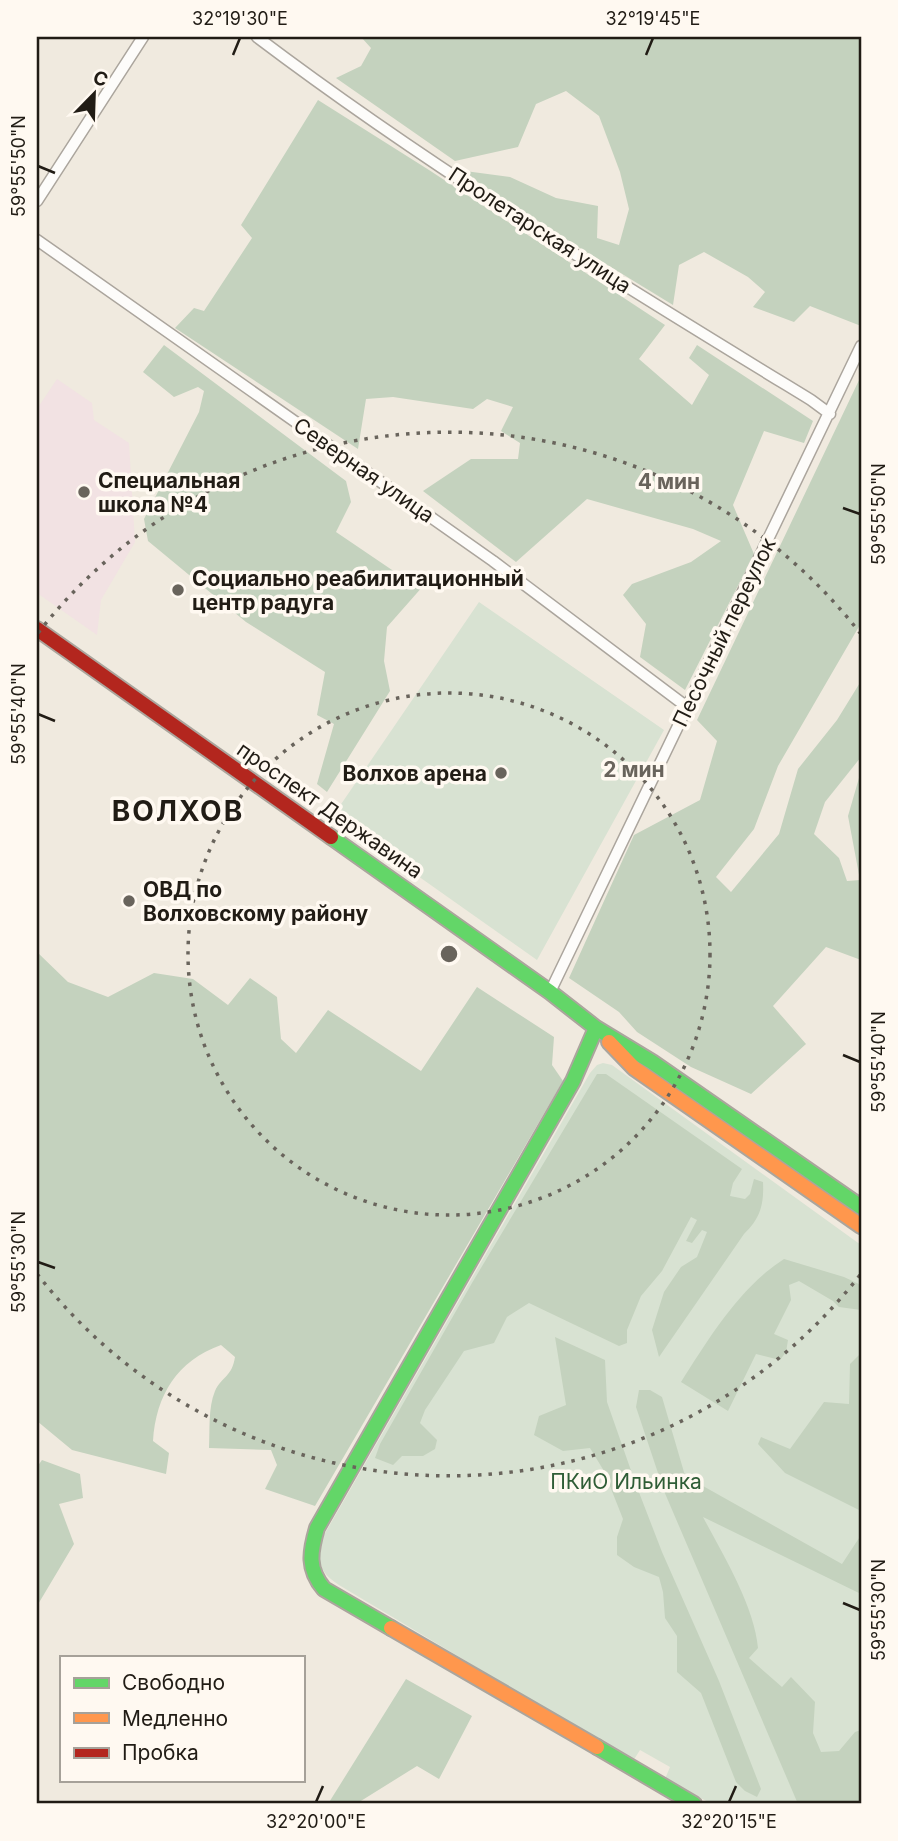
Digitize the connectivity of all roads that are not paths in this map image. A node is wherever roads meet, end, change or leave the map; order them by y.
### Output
1 (143, 37) edge
2 (257, 37) edge
3 (37, 201) edge
4 (38, 243) edge
5 (861, 346) edge
6 (830, 414) junction
7 (37, 629) edge
8 (687, 707) junction
9 (550, 992) junction
10 (596, 1028) junction
11 (861, 1207) edge
12 (861, 1226) edge
13 (695, 1804) edge

1 - 3 street
2 - 6 street, Пролетарская улица
4 - 8 street, Северная улица
5 - 6 street, Песочный переулок
6 - 8 street, Песочный переулок
7 - 9 main road, проспект Державина
8 - 9 street, Песочный переулок
9 - 10 main road, проспект Державина
10 - 11 main road, проспект Державина
10 - 12 main road, проспект Державина
10 - 13 main road

